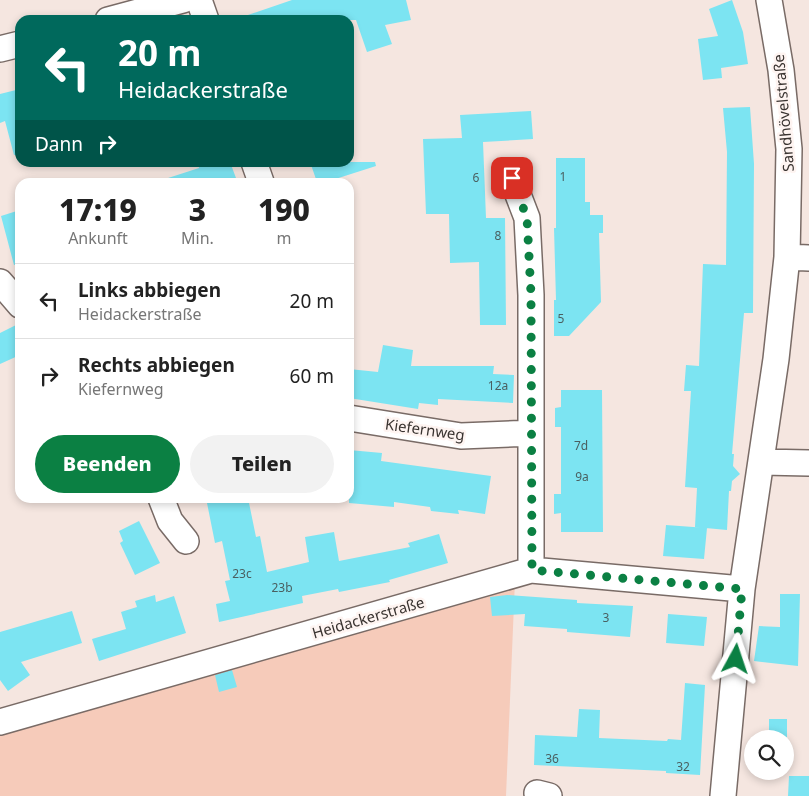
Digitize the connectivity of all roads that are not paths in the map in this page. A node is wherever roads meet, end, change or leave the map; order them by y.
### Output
1 (183, 0) edge
2 (199, 0) edge
3 (769, 0) edge
4 (127, 15) edge
5 (204, 15) edge
6 (15, 45) edge
7 (0, 49) edge
8 (512, 178) dead end
9 (798, 258) edge
10 (354, 419) edge
11 (532, 433) junction
12 (761, 462) junction
13 (809, 462) edge
14 (163, 503) edge
15 (186, 541) dead end
16 (532, 570) junction
17 (742, 589) junction
18 (0, 722) edge
19 (723, 796) edge

1 - 4 street
2 - 5 street
3 - 9 street, Sandhövelstraße
6 - 7 street
8 - 11 street
9 - 12 street, Sandhövelstraße
10 - 11 street, Kiefernweg
11 - 16 street
12 - 13 street
12 - 17 street, Sandhövelstraße
14 - 15 street
16 - 17 street, Heidackerstraße
16 - 18 street, Heidackerstraße
17 - 19 street, Sandhövelstraße

